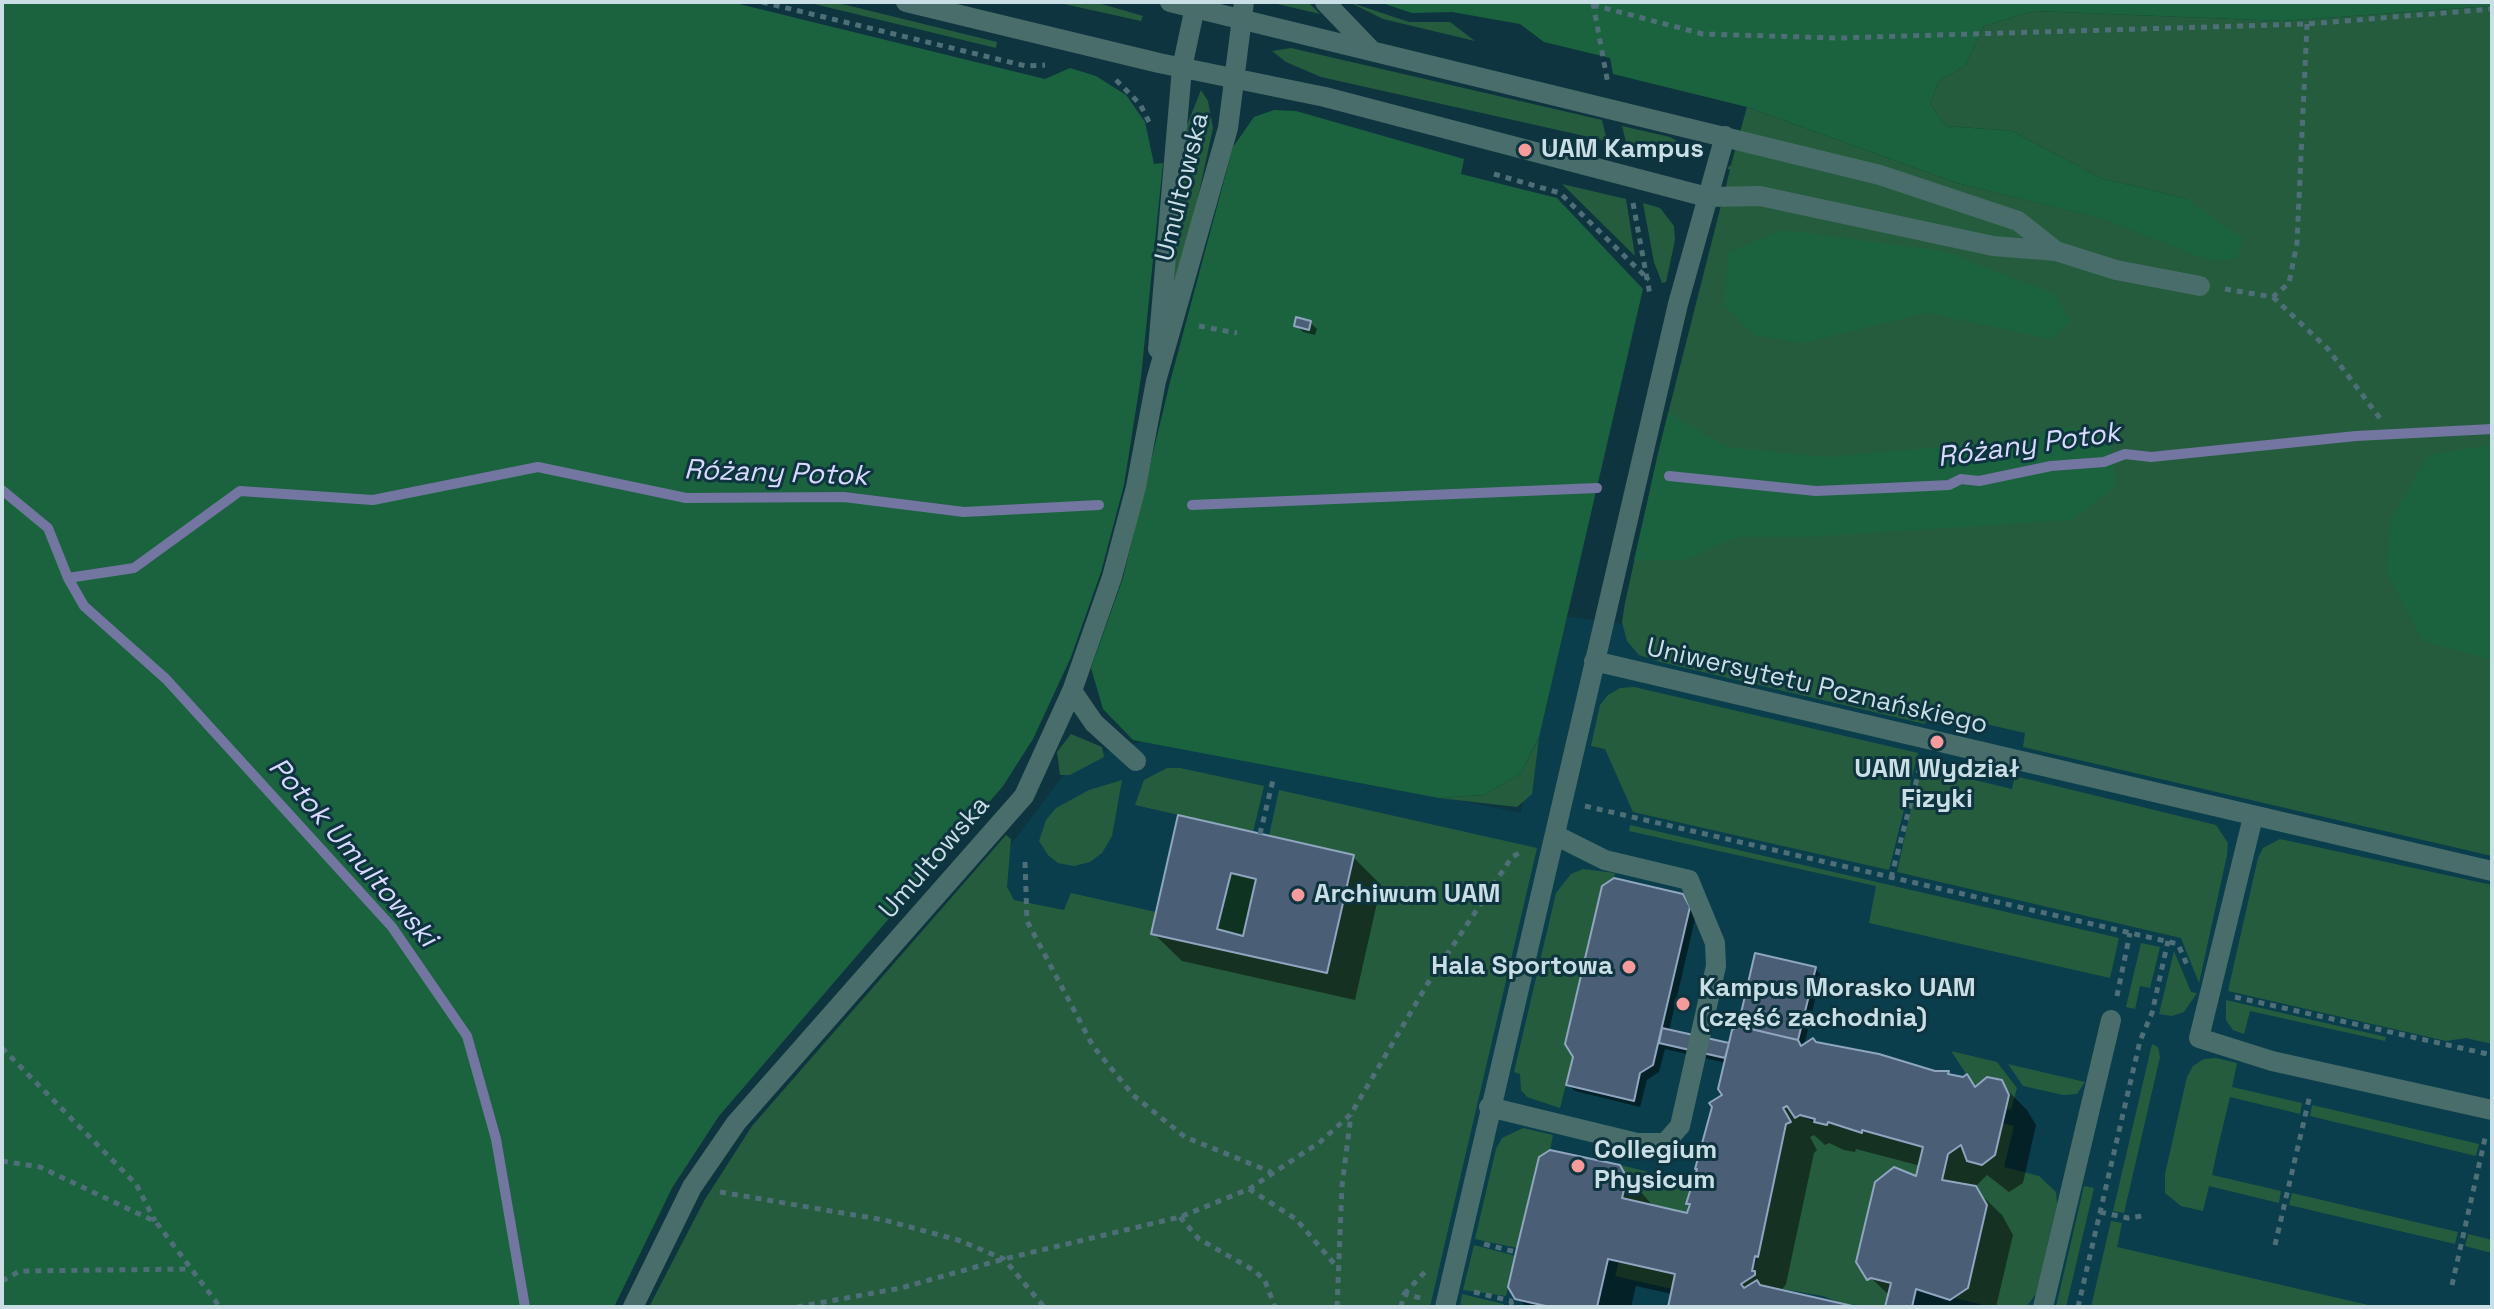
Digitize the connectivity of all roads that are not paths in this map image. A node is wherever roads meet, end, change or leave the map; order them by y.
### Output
1 (906, 2) edge
2 (1170, 2) edge
3 (1325, 2) edge
4 (1195, 5) edge
5 (1243, 10) edge
6 (1371, 50) junction
7 (1182, 68) junction
8 (1234, 78) junction
9 (1725, 136) junction
10 (1707, 197) junction
11 (2056, 251) junction
12 (2200, 286) road end
13 (1156, 381) junction
14 (1594, 661) junction
15 (1072, 691) junction
16 (1136, 761) dead end
17 (2253, 817) junction
18 (1555, 835) junction
19 (2492, 871) edge
20 (2111, 1020) road end
21 (1489, 1107) junction
22 (2492, 1110) edge
23 (633, 1307) edge
24 (1445, 1307) edge
25 (2043, 1307) edge

1 - 7 street
2 - 4 street
3 - 6 street
4 - 5 street
4 - 7 street, Umultowska
5 - 6 street
5 - 8 street, Umultowska
6 - 9 street
7 - 8 street
7 - 13 street, Umultowska
8 - 10 street
8 - 13 street, Umultowska
9 - 10 street
9 - 11 street
10 - 11 street
10 - 14 street
11 - 12 street
13 - 15 street, Umultowska
14 - 17 street, Uniwersytetu Poznańskiego
14 - 18 street
15 - 16 street
15 - 23 street, Umultowska
17 - 19 street, Uniwersytetu Poznańskiego
17 - 22 street
18 - 21 street
18 - 21 street
20 - 25 street
21 - 24 street

